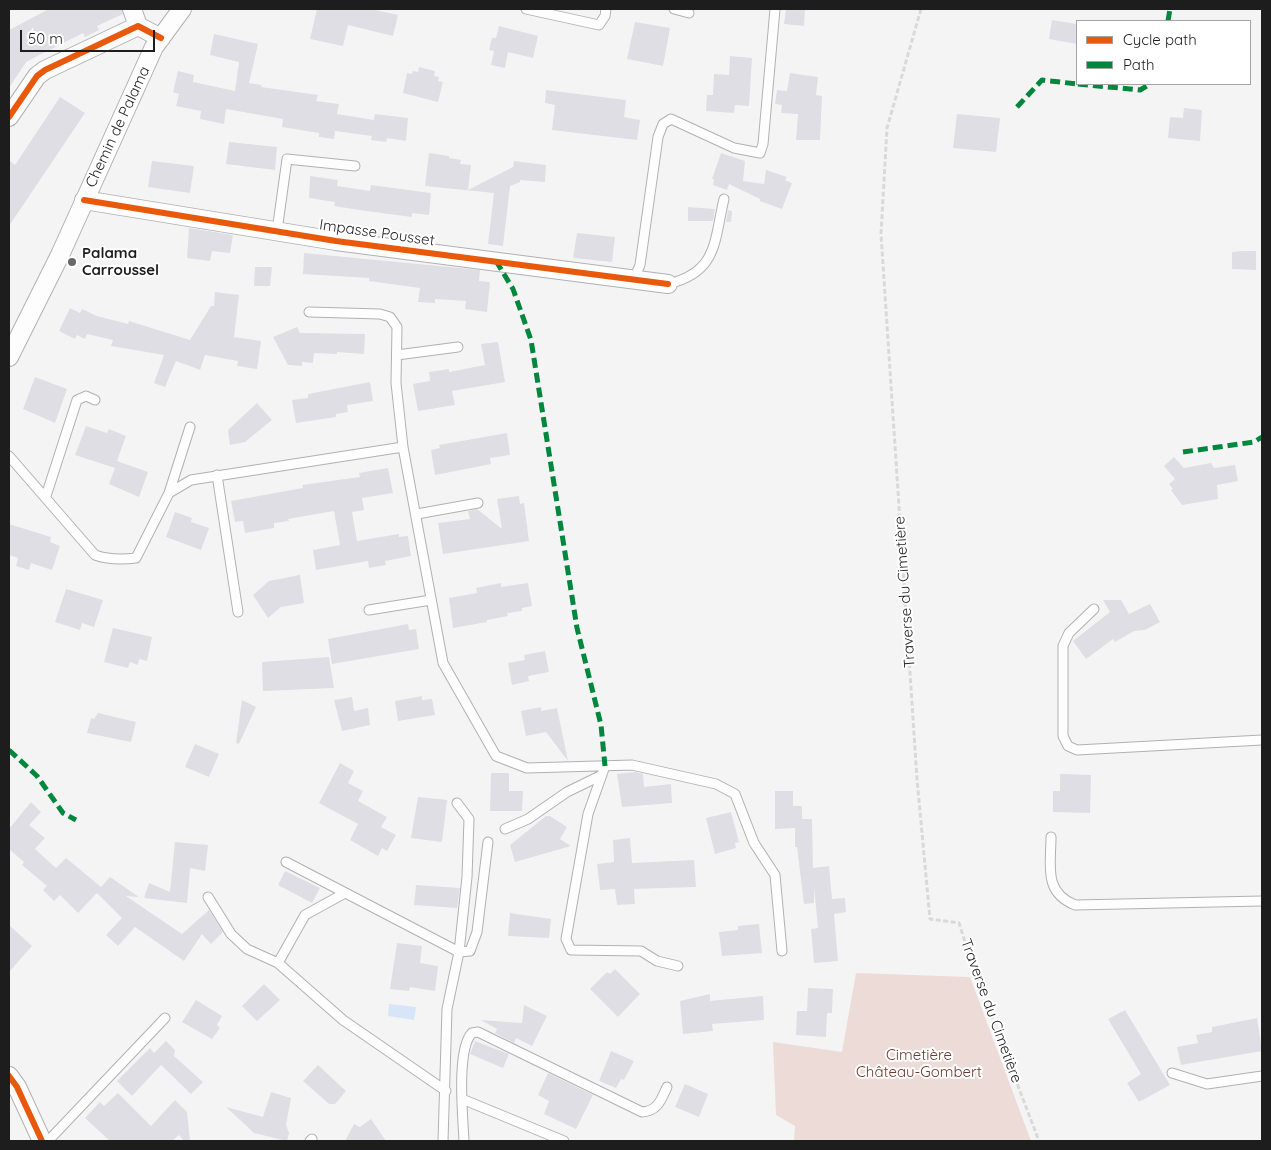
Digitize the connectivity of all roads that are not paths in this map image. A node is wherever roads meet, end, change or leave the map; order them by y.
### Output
1 (132, 9) edge
2 (182, 9) edge
3 (526, 9) edge
4 (606, 9) edge
5 (674, 9) edge
6 (775, 9) edge
7 (689, 13) dead end
8 (138, 26) junction
9 (161, 38) junction
10 (9, 117) edge
11 (355, 166) dead end
12 (724, 199) dead end
13 (84, 200) junction
14 (277, 231) junction
15 (634, 279) junction
16 (668, 284) joint
17 (309, 312) dead end
18 (458, 347) dead end
19 (397, 356) junction
20 (9, 357) edge
21 (95, 400) dead end
22 (190, 427) dead end
23 (403, 447) junction
24 (9, 456) edge
25 (217, 475) junction
26 (169, 492) junction
27 (46, 496) junction
28 (478, 502) dead end
29 (417, 514) junction
30 (431, 600) junction
31 (1094, 609) dead end
32 (369, 610) dead end
33 (238, 612) dead end
34 (1262, 740) edge
35 (605, 766) junction
36 (602, 775) junction
37 (457, 803) dead end
38 (505, 829) dead end
39 (1051, 837) dead end
40 (488, 842) dead end
41 (286, 862) dead end
42 (345, 893) junction
43 (208, 897) dead end
44 (1262, 902) edge
45 (782, 951) dead end
46 (459, 952) junction
47 (278, 963) junction
48 (678, 966) dead end
49 (165, 1018) dead end
50 (1172, 1073) dead end
51 (9, 1076) edge
52 (1262, 1076) edge
53 (667, 1087) dead end
54 (446, 1091) junction
55 (462, 1099) junction
56 (42, 1141) edge
57 (48, 1141) edge
58 (443, 1141) edge
59 (464, 1141) edge
60 (564, 1141) edge

1 - 8 street
2 - 9 street, Chemin de Palama
3 - 4 lane
5 - 7 lane
6 - 15 lane
8 - 9 street
8 - 10 street
9 - 13 street, Chemin de Palama
11 - 14 lane
12 - 16 lane
13 - 14 street, Impasse Pousset
13 - 20 street, Chemin de Palama
14 - 15 street, Impasse Pousset
15 - 16 street, Impasse Pousset
17 - 19 lane
18 - 19 lane
19 - 23 lane
21 - 27 lane
22 - 26 lane
23 - 25 lane
23 - 29 lane
24 - 27 lane
25 - 26 lane
25 - 33 lane
26 - 27 lane
28 - 29 lane
29 - 30 lane
30 - 32 lane
30 - 35 lane
31 - 34 lane
35 - 36 lane
35 - 45 lane
36 - 38 lane
36 - 48 lane
37 - 46 lane
39 - 44 lane
40 - 46 lane
41 - 42 lane
42 - 46 lane
42 - 47 lane
43 - 47 lane
46 - 54 lane
47 - 54 lane
49 - 57 lane
50 - 52 lane
51 - 56 street
53 - 55 lane
54 - 58 lane
55 - 59 lane
55 - 60 lane

